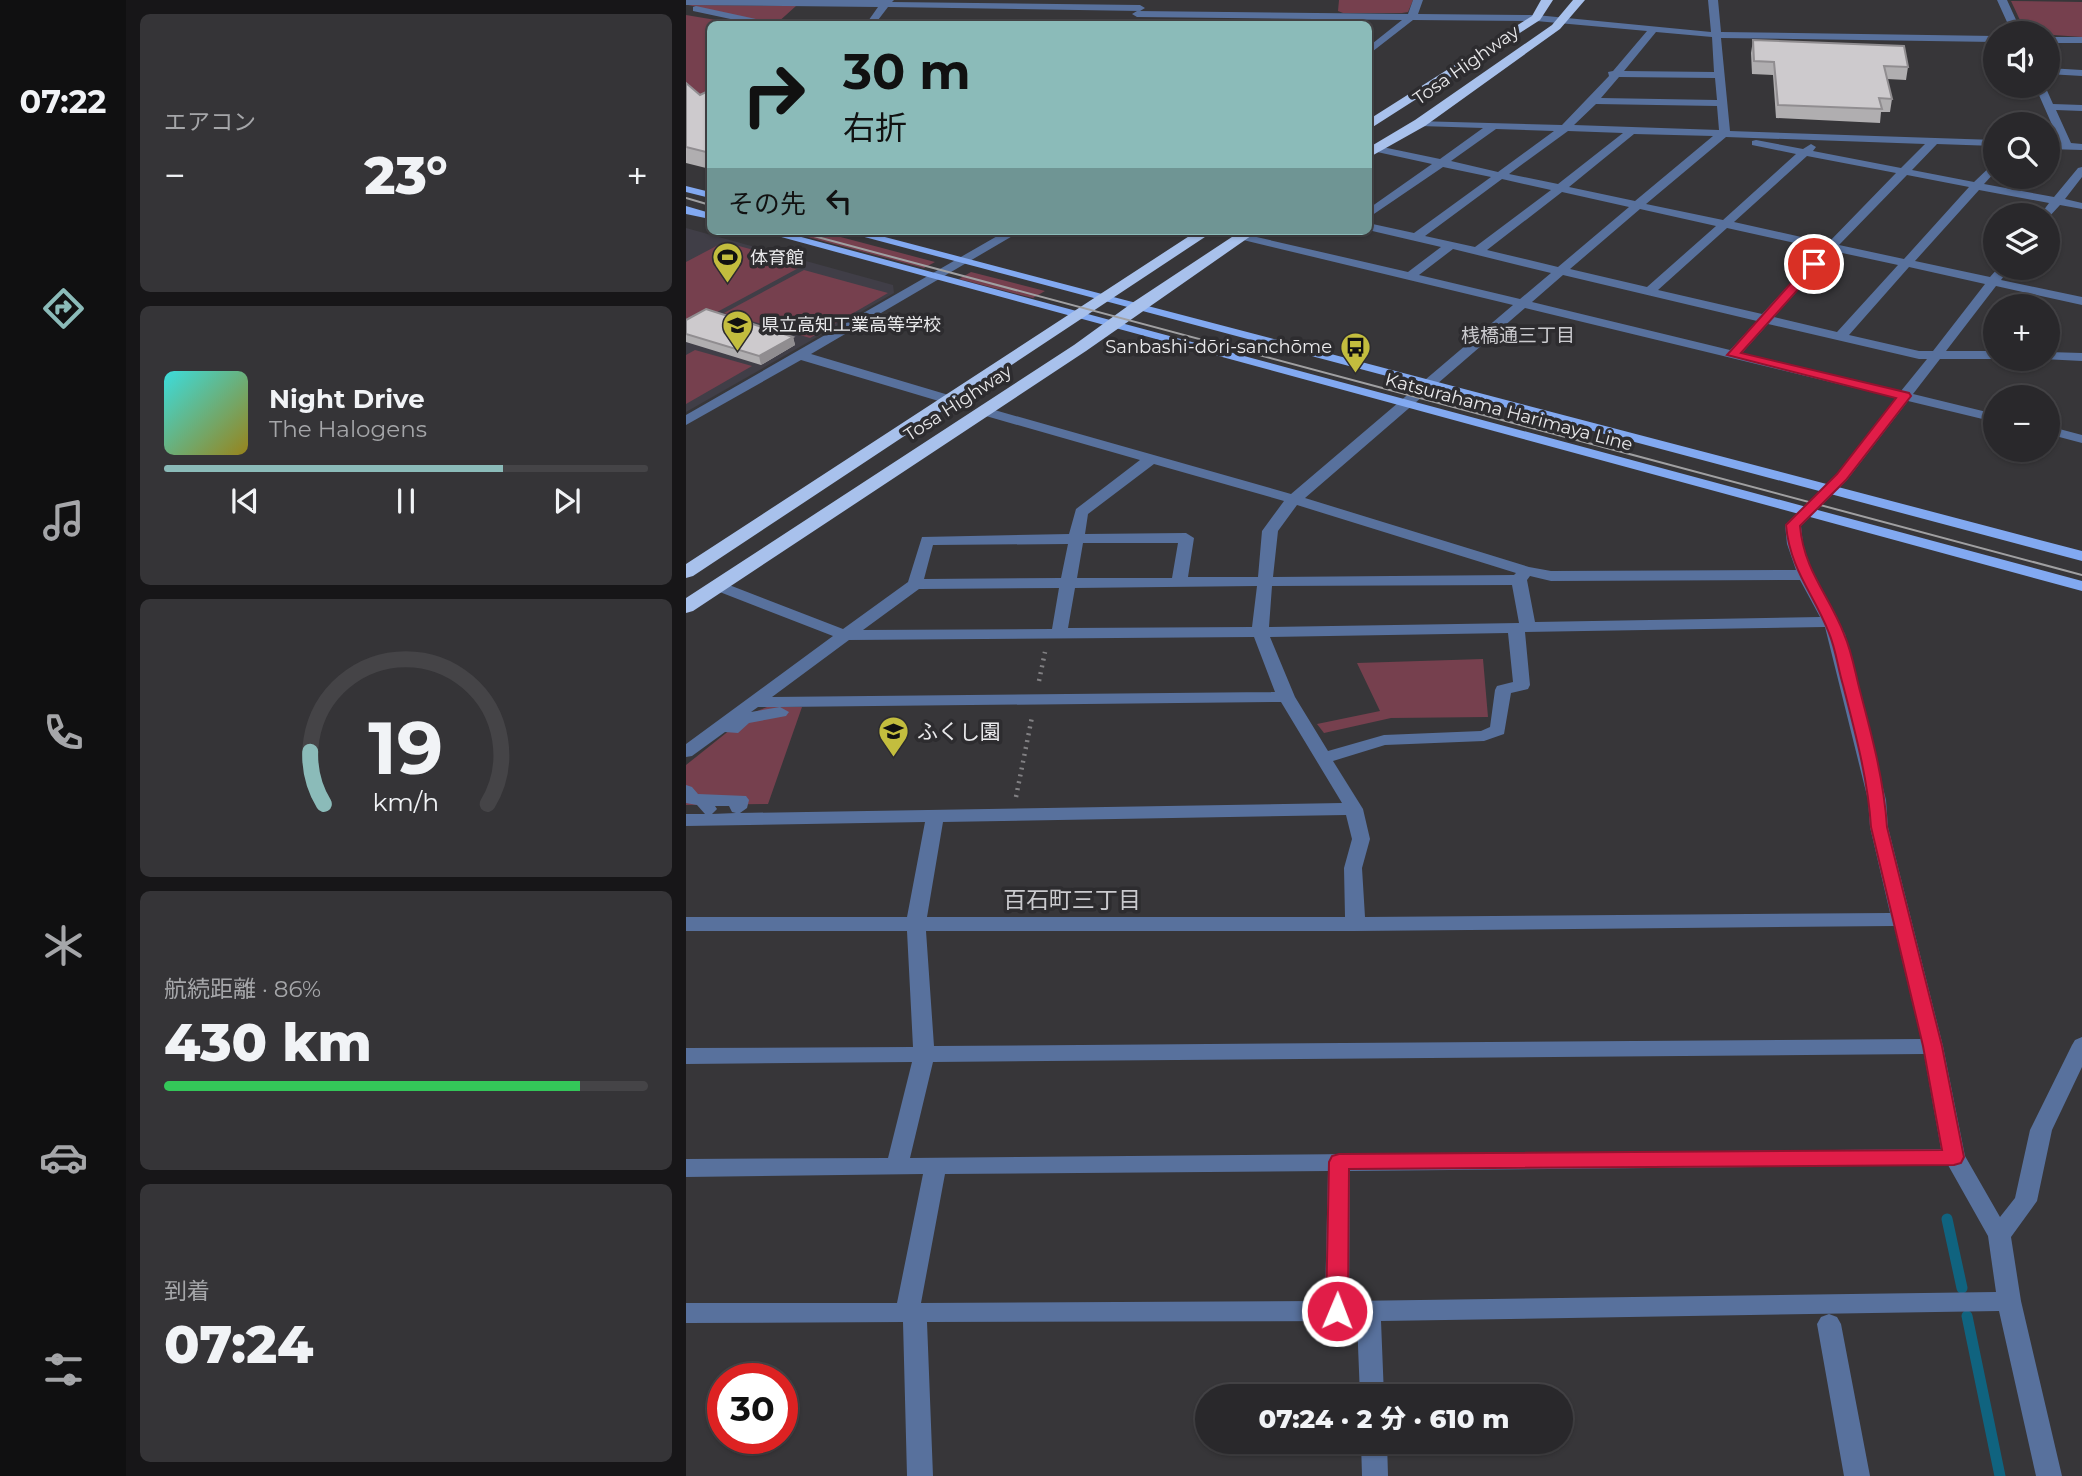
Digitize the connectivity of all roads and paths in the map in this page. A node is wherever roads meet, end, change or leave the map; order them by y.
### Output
1 (1418, 0) edge
2 (1547, 0) edge
3 (1579, 0) edge
4 (1713, 0) edge
5 (2001, 0) edge
6 (686, 2) edge
7 (887, 2) edge
8 (686, 7) edge
9 (1140, 7) edge
10 (1412, 16) junction
11 (1536, 18) junction
12 (1563, 19) junction
13 (1260, 20) edge
14 (751, 21) edge
15 (872, 21) edge
16 (2011, 21) edge
17 (1654, 29) junction
18 (1716, 35) junction
19 (1983, 39) edge
20 (2060, 40) edge
21 (2082, 40) edge
22 (1372, 46) edge
23 (2060, 72) edge
24 (2082, 73) edge
25 (1612, 75) junction
26 (1719, 75) junction
27 (2046, 98) edge
28 (1593, 101) junction
29 (1723, 103) junction
30 (2050, 107) junction
31 (2082, 108) edge
32 (1372, 123) edge
33 (1420, 123) junction
34 (1492, 127) junction
35 (1564, 129) junction
36 (1630, 130) junction
37 (1725, 132) junction
38 (1825, 136) junction
39 (1934, 141) junction
40 (1983, 143) edge
41 (2060, 146) edge
42 (2067, 146) junction
43 (2082, 147) edge
44 (1372, 149) edge
45 (1372, 150) edge
46 (1805, 152) junction
47 (1443, 162) junction
48 (2082, 170) edge
49 (1905, 172) junction
50 (1499, 174) junction
51 (1983, 178) edge
52 (1976, 186) junction
53 (1562, 188) junction
54 (686, 189) edge
55 (707, 194) edge
56 (2057, 201) junction
57 (1637, 204) junction
58 (2082, 206) edge
59 (686, 210) edge
60 (1372, 212) edge
61 (707, 215) edge
62 (1727, 224) junction
63 (1372, 227) edge
64 (780, 235) edge
65 (863, 235) edge
66 (1008, 235) edge
67 (1201, 235) edge
68 (1245, 235) edge
69 (1251, 235) edge
70 (1416, 237) junction
71 (1451, 245) junction
72 (1830, 247) junction
73 (1477, 252) junction
74 (963, 261) junction
75 (1907, 263) junction
76 (1560, 272) junction
77 (936, 277) junction
78 (1409, 277) junction
79 (1993, 281) junction
80 (1649, 292) junction
81 (1105, 298) junction
82 (2082, 301) edge
83 (1523, 304) junction
84 (1138, 306) junction
85 (1079, 315) junction
86 (1764, 318) junction
87 (1113, 324) junction
88 (1841, 336) junction
89 (799, 355) junction
90 (1733, 355) junction
91 (1983, 355) edge
92 (1938, 356) junction
93 (2060, 356) edge
94 (2082, 357) edge
95 (1432, 383) junction
96 (1904, 396) junction
97 (947, 399) junction
98 (1407, 404) junction
99 (984, 411) junction
100 (1983, 415) edge
101 (686, 421) edge
102 (2060, 433) edge
103 (2082, 439) edge
104 (1152, 458) junction
105 (1827, 490) junction
106 (1294, 499) junction
107 (1806, 511) junction
108 (1077, 538) junction
109 (2082, 556) edge
110 (686, 572) edge
111 (1805, 575) junction
112 (1523, 576) junction
113 (1181, 580) junction
114 (1266, 580) junction
115 (1068, 582) junction
116 (915, 584) junction
117 (718, 586) junction
118 (2082, 586) edge
119 (686, 607) edge
120 (1832, 622) junction
121 (1522, 627) junction
122 (1260, 632) junction
123 (1059, 633) junction
124 (844, 635) junction
125 (1286, 697) junction
126 (752, 702) junction
127 (780, 712) dead end
128 (686, 752) edge
129 (1323, 758) junction
130 (686, 766) edge
131 (686, 791) edge
132 (738, 808) dead end
133 (1354, 809) junction
134 (934, 817) junction
135 (686, 820) edge
136 (1901, 919) junction
137 (916, 922) junction
138 (1355, 923) junction
139 (686, 924) edge
140 (2082, 1045) edge
141 (1933, 1046) junction
142 (924, 1054) junction
143 (686, 1056) edge
144 (1954, 1157) junction
145 (1339, 1162) junction
146 (936, 1165) junction
147 (897, 1166) junction
148 (686, 1168) edge
149 (1998, 1234) junction
150 (2009, 1301) junction
151 (911, 1311) junction
152 (1337, 1311) junction
153 (1369, 1311) junction
154 (686, 1313) edge
155 (1829, 1325) dead end
156 (1372, 1384) edge
157 (1374, 1454) edge
158 (919, 1476) edge
159 (1375, 1476) edge
160 (1857, 1476) edge
161 (2049, 1476) edge

1 - 10 street
2 - 11 highway, Tosa Highway
3 - 12 highway, Tosa Highway
4 - 18 street
5 - 16 street
6 - 7 street
7 - 9 street
7 - 15 street
8 - 14 street
9 - 13 street
10 - 11 street
10 - 13 street
10 - 22 street
11 - 12 street
11 - 32 highway, Tosa Highway
12 - 17 street
12 - 33 highway, Tosa Highway
17 - 18 street
17 - 25 street
18 - 19 street
18 - 26 street
20 - 21 street
23 - 24 street
25 - 26 street
25 - 28 street
26 - 29 street
27 - 30 street
28 - 29 street
28 - 35 street
29 - 37 street
30 - 31 street
30 - 42 street
33 - 34 street
33 - 44 highway, Tosa Highway
34 - 35 street
34 - 47 street
35 - 36 street
35 - 50 street
36 - 37 street
36 - 53 street
37 - 38 street
37 - 46 street
37 - 57 street
38 - 39 street
38 - 46 street
39 - 40 street
39 - 49 street
41 - 42 street
42 - 43 street
45 - 47 street
46 - 49 street
46 - 62 street
47 - 50 street
47 - 60 street
48 - 56 street
49 - 52 street
49 - 72 street
50 - 53 street
50 - 70 street
51 - 52 street
52 - 56 street
52 - 75 street
53 - 57 street
53 - 73 street
54 - 55 main road
56 - 58 street
57 - 62 street
57 - 76 street
59 - 61 main road
62 - 72 street
62 - 80 street
63 - 70 street
64 - 77 main road, Katsurahama Harimaya Line
65 - 74 main road, Katsurahama Harimaya Line
66 - 74 street
67 - 81 highway, Tosa Highway
68 - 84 highway, Tosa Highway
69 - 78 street
70 - 71 street
71 - 73 street
71 - 78 street
72 - 75 street
72 - 86 street
73 - 76 street
74 - 77 street
74 - 81 main road, Katsurahama Harimaya Line
75 - 79 street
75 - 88 street
76 - 80 street
76 - 83 street
77 - 85 main road, Katsurahama Harimaya Line
77 - 89 street
78 - 83 street
79 - 82 street
79 - 92 street
80 - 86 street
81 - 84 main road, Katsurahama Harimaya Line
81 - 85 highway, Tosa Highway
83 - 90 street
83 - 95 street
84 - 87 highway, Tosa Highway
84 - 95 main road, Katsurahama Harimaya Line
85 - 87 main road, Katsurahama Harimaya Line
85 - 97 highway, Tosa Highway
86 - 88 street
86 - 90 street
87 - 98 main road, Katsurahama Harimaya Line
87 - 99 highway, Tosa Highway
88 - 92 street
89 - 97 street
89 - 101 street
90 - 96 street
91 - 92 street
92 - 96 street
93 - 94 street
95 - 98 street
95 - 105 main road, Katsurahama Harimaya Line
96 - 100 street
96 - 105 street
97 - 110 highway, Tosa Highway
98 - 106 street
98 - 107 main road, Katsurahama Harimaya Line
99 - 104 street
99 - 117 highway, Tosa Highway
102 - 103 street
104 - 106 street
104 - 108 street
105 - 107 street
105 - 109 main road, Katsurahama Harimaya Line
106 - 112 street
106 - 114 street
107 - 111 street
107 - 118 main road, Katsurahama Harimaya Line
108 - 113 street
108 - 115 street
108 - 116 street
111 - 112 street
111 - 120 street
112 - 114 street
112 - 121 street
113 - 114 street
113 - 115 street
114 - 122 street
115 - 116 street
115 - 123 street
116 - 124 street
117 - 119 highway, Tosa Highway
117 - 124 street
120 - 121 street
120 - 136 street
121 - 122 street
121 - 129 street
122 - 123 street
122 - 125 street
123 - 124 street
124 - 126 street
125 - 126 street
125 - 129 street
126 - 128 street
127 - 130 street
129 - 133 street
131 - 132 street
133 - 134 street
133 - 138 street
134 - 135 street
134 - 137 street
136 - 138 street
136 - 141 street
137 - 138 street
137 - 139 street
137 - 142 street
140 - 149 street
141 - 142 street
141 - 144 street
142 - 143 street
142 - 147 street
144 - 145 street
144 - 149 street
145 - 146 street
145 - 152 street
146 - 147 street
146 - 151 street
147 - 148 street
149 - 150 street
150 - 153 street
150 - 161 street
151 - 152 street
151 - 154 street
151 - 158 street
152 - 153 street
153 - 156 street
155 - 160 street
157 - 159 street

